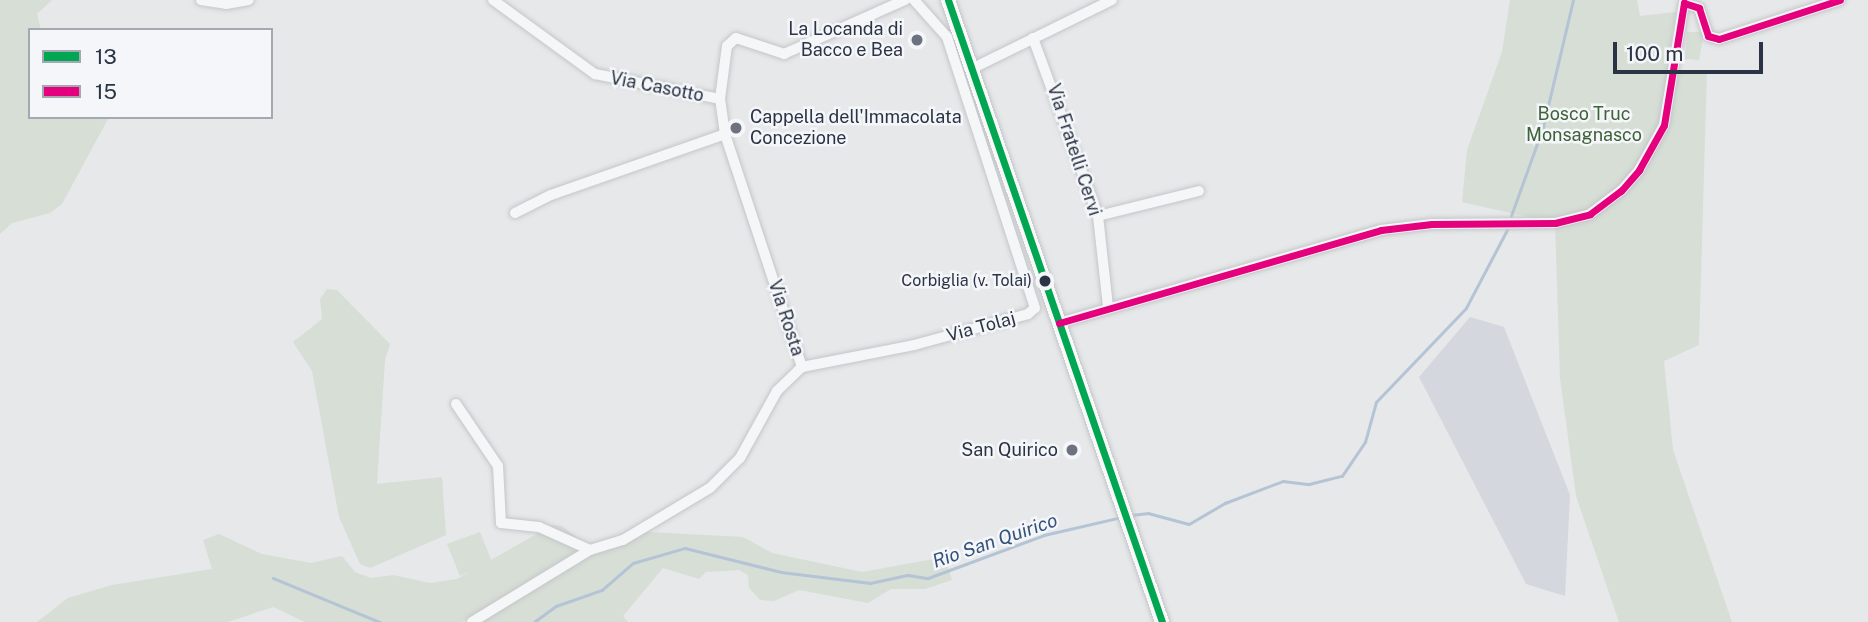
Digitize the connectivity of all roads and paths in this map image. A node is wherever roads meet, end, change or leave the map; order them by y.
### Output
1 (201, 0) edge
2 (249, 0) edge
3 (493, 0) edge
4 (905, 0) edge
5 (914, 0) edge
6 (948, 0) edge
7 (1112, 0) edge
8 (1840, 0) edge
9 (1684, 2) edge
10 (1033, 38) junction
11 (971, 69) junction
12 (720, 99) junction
13 (725, 134) junction
14 (1199, 191) dead end
15 (515, 213) dead end
16 (1098, 216) junction
17 (1108, 307) junction
18 (1059, 323) junction
19 (802, 367) junction
20 (456, 404) dead end
21 (590, 550) junction
22 (472, 622) edge
23 (1162, 622) edge

1 - 2 street
3 - 12 street, Via Casotto
4 - 12 street, Via Rosta
5 - 19 street, Via Tolaj
6 - 11 street
7 - 10 street
8 - 9 street
9 - 17 street
10 - 11 street
10 - 16 street, Via Fratelli Cervi
11 - 18 street
12 - 13 street, Via Rosta
13 - 15 street
13 - 19 street, Via Rosta
14 - 16 street
16 - 17 street, Via Fratelli Cervi
17 - 18 street
18 - 23 street
19 - 21 street, Via Rosta
20 - 21 street
21 - 22 street, Via Rosta

